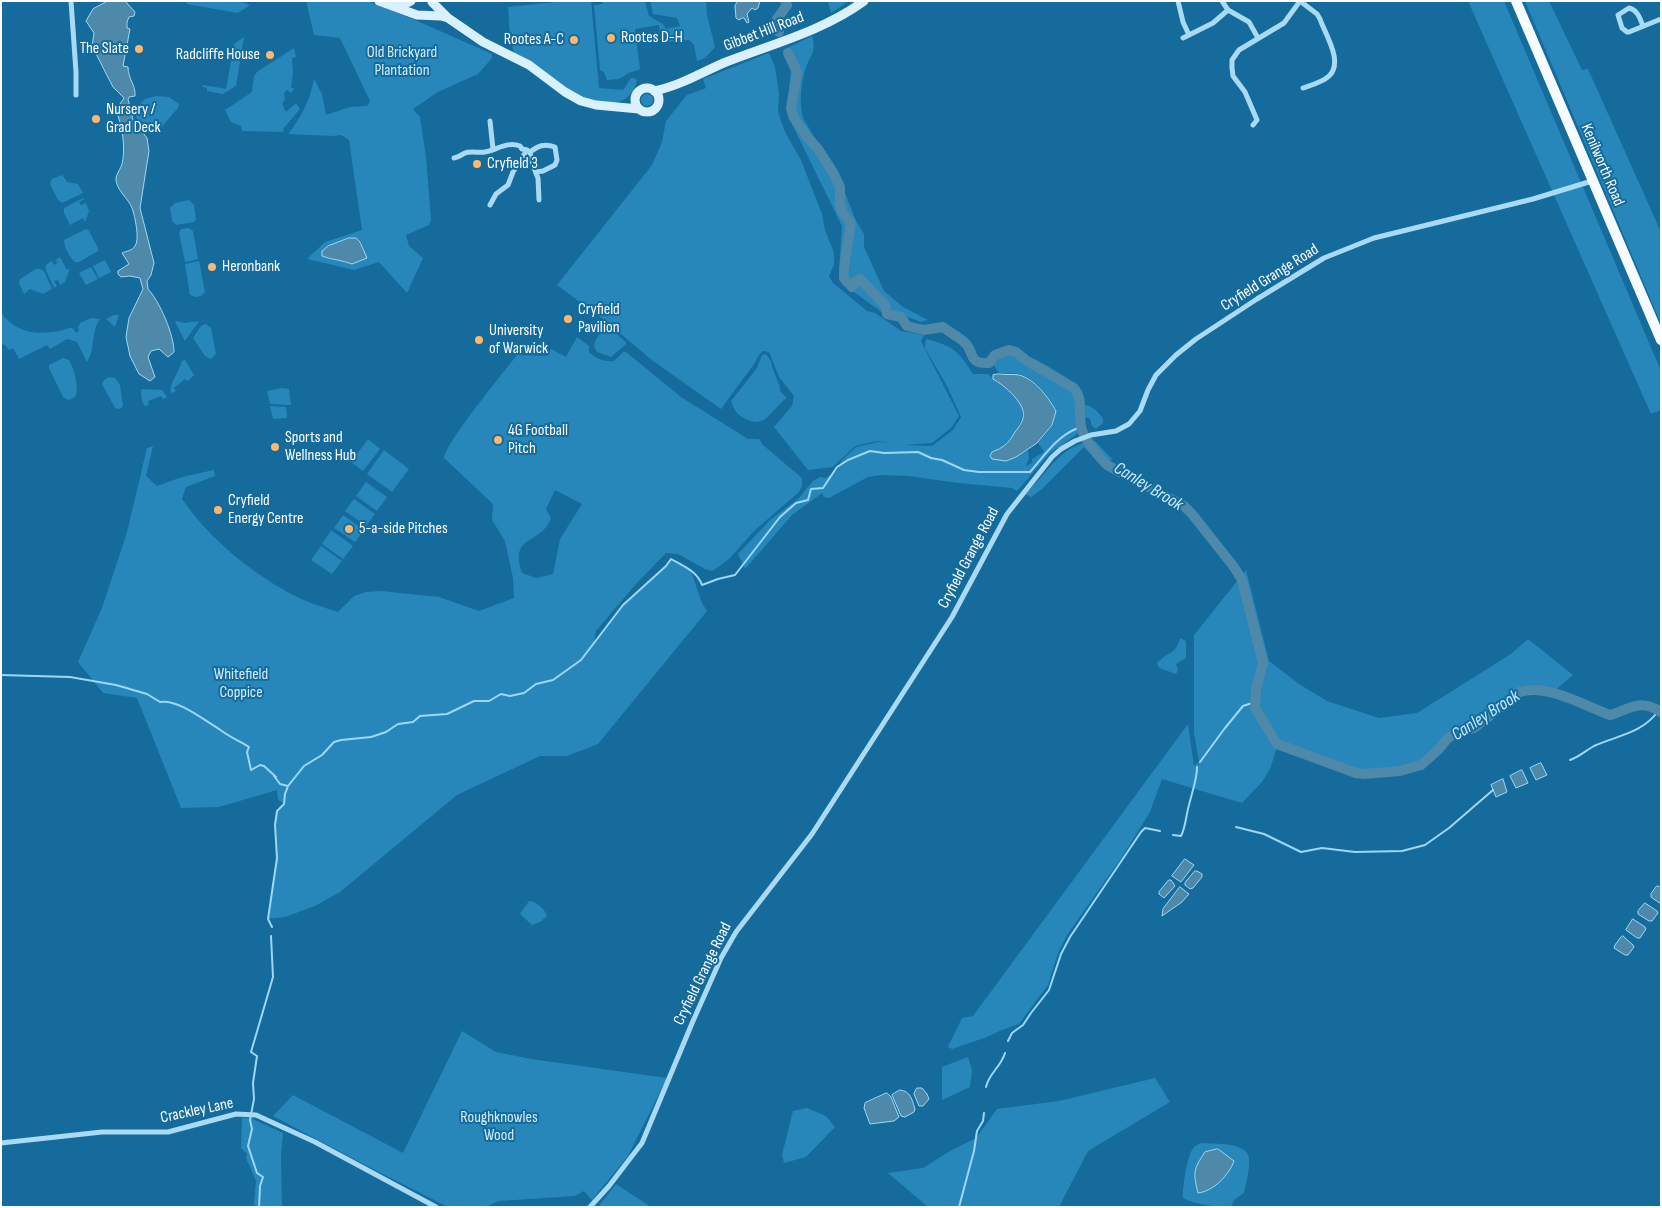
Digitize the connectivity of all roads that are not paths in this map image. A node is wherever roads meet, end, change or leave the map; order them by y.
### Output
1 (70, 1) edge
2 (378, 1) edge
3 (411, 1) edge
4 (432, 1) edge
5 (864, 1) edge
6 (1178, 1) edge
7 (1222, 1) edge
8 (1300, 1) edge
9 (1516, 1) edge
10 (392, 6) junction
11 (1228, 10) junction
12 (413, 13) junction
13 (427, 15) junction
14 (448, 18) junction
15 (1661, 19) edge
16 (1643, 26) junction
17 (1189, 35) junction
18 (1183, 38) dead end
19 (1258, 38) junction
20 (672, 87) junction
21 (1304, 88) dead end
22 (654, 91) junction
23 (76, 95) dead end
24 (636, 97) junction
25 (659, 101) junction
26 (620, 107) junction
27 (639, 109) junction
28 (1264, 119) dead end
29 (1257, 120) junction
30 (490, 121) dead end
31 (1253, 125) dead end
32 (493, 149) junction
33 (528, 151) junction
34 (454, 158) dead end
35 (536, 172) junction
36 (1592, 181) junction
37 (540, 200) dead end
38 (490, 205) dead end
39 (1661, 340) edge
40 (1, 1143) edge
41 (436, 1207) edge
42 (590, 1207) edge

1 - 23 street
2 - 10 street
3 - 10 street
3 - 12 street
4 - 13 street
4 - 14 street
5 - 20 street, Gibbet Hill Road
6 - 17 street
7 - 11 street
8 - 19 street
8 - 21 street
9 - 36 main road, Kenilworth Road
10 - 12 street
11 - 17 street
11 - 19 street
12 - 13 street
13 - 14 street
14 - 26 street
15 - 16 street
16 - 16 street
17 - 18 street
19 - 29 street
20 - 22 street, Gibbet Hill Road
20 - 25 street, Gibbet Hill Road
22 - 24 street
22 - 25 street
24 - 26 street
24 - 27 street
25 - 27 street
26 - 27 street
28 - 29 street
29 - 31 street
30 - 32 street
32 - 33 street
32 - 34 street
33 - 35 street
33 - 35 street
33 - 38 street
35 - 37 street
36 - 39 main road, Kenilworth Road
36 - 42 street, Cryfield Grange Road
40 - 41 street, Crackley Lane

